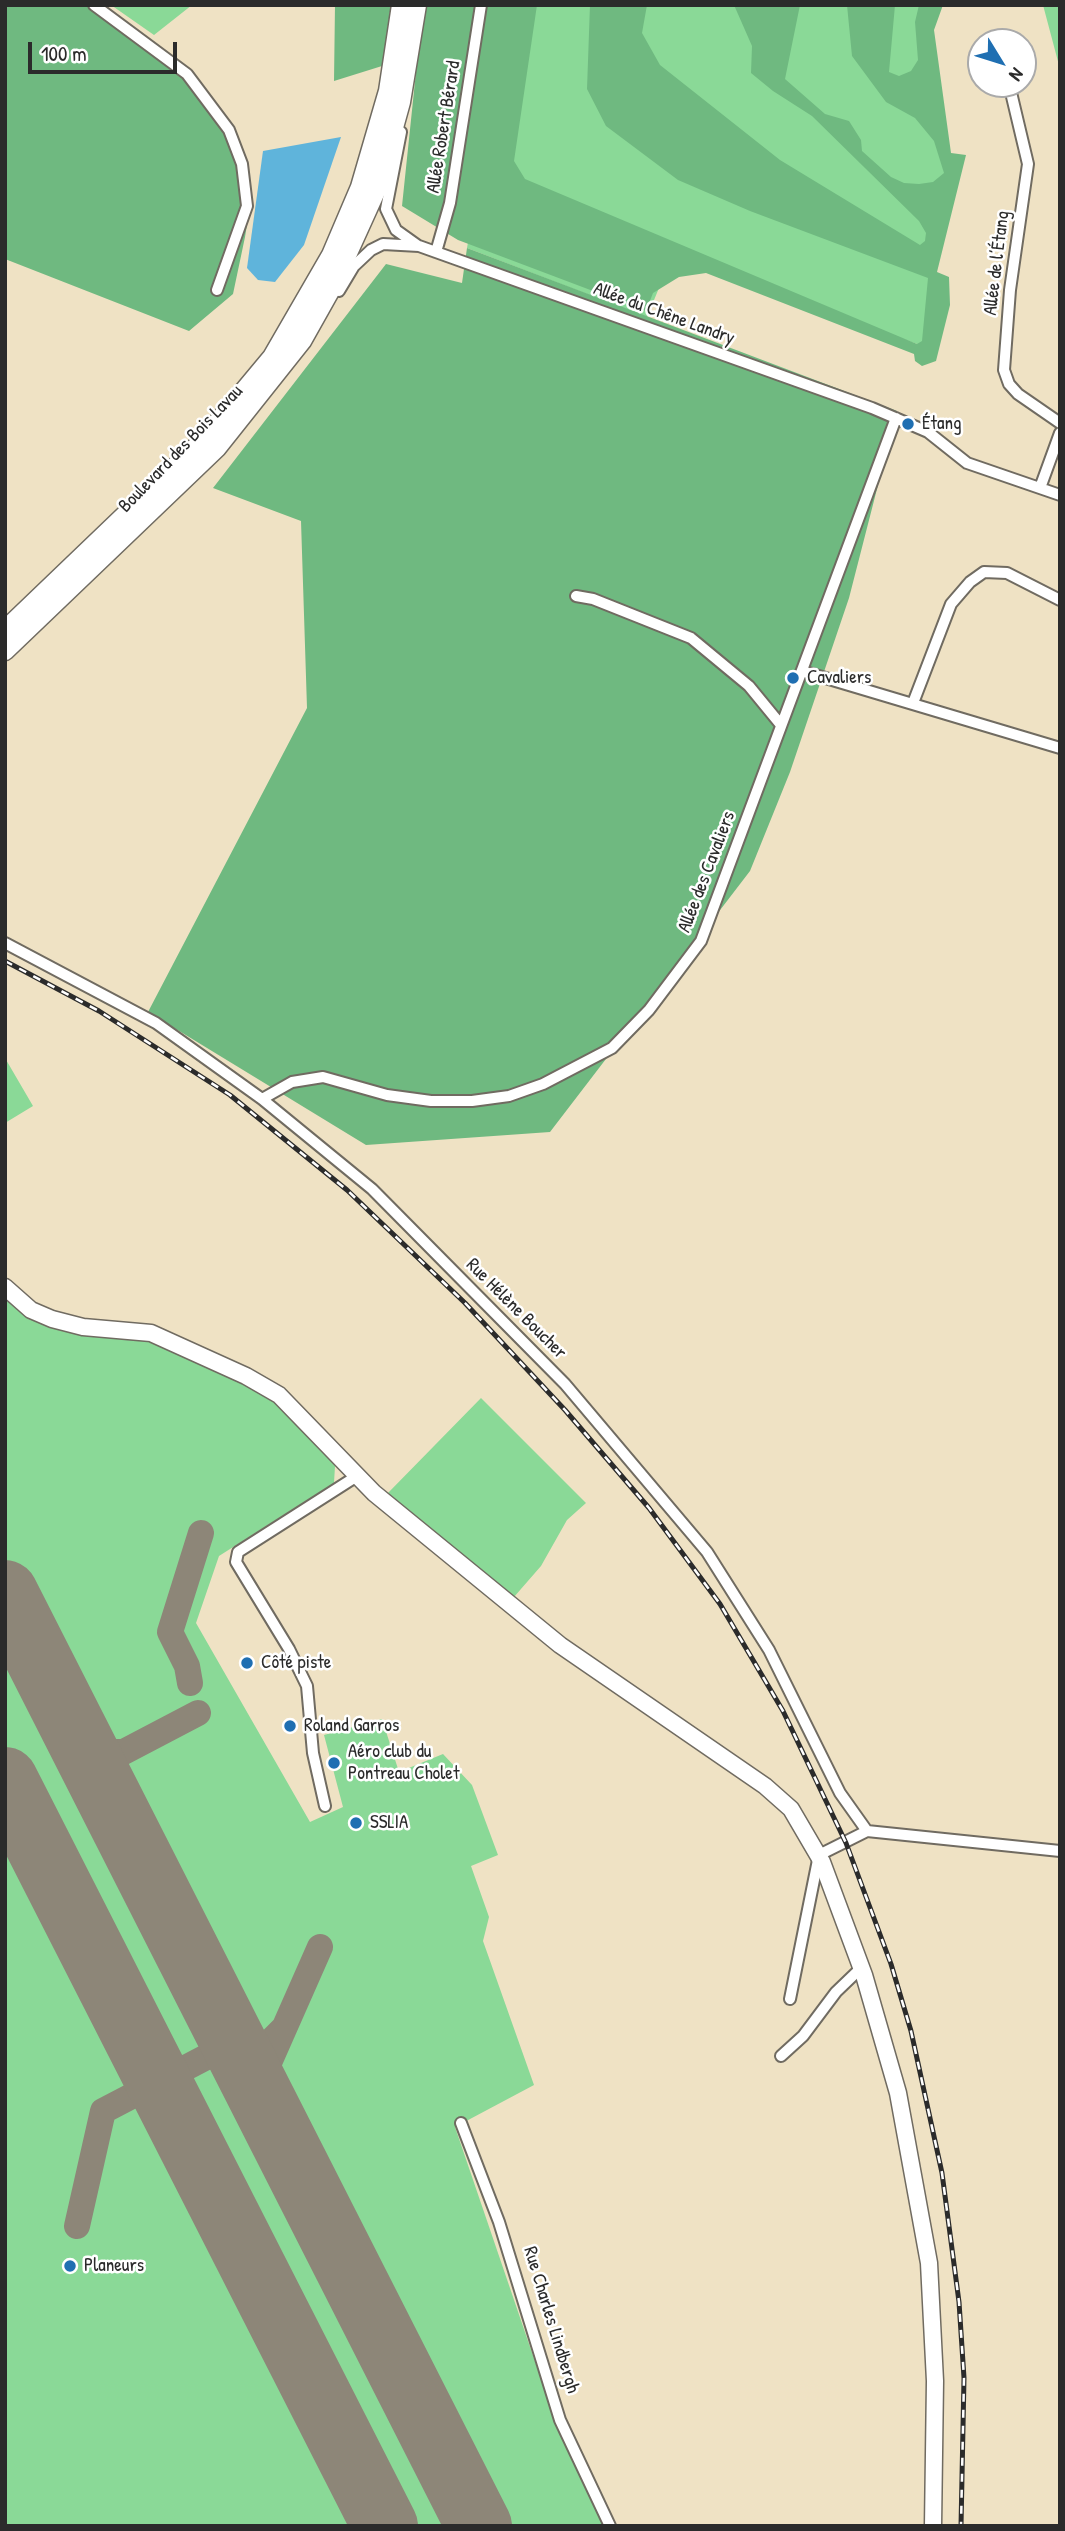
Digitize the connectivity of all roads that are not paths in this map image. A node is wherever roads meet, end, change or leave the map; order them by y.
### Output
1 (94, 5) edge
2 (401, 5) edge
3 (417, 5) edge
4 (481, 5) edge
5 (411, 54) junction
6 (1012, 98) edge
7 (419, 246) junction
8 (436, 252) junction
9 (217, 290) dead end
10 (302, 341) junction
11 (895, 418) junction
12 (1060, 423) edge
13 (1060, 433) edge
14 (1040, 488) junction
15 (1060, 495) edge
16 (576, 596) dead end
17 (1060, 600) edge
18 (5, 630) edge
19 (5, 652) edge
20 (802, 671) junction
21 (914, 703) junction
22 (781, 725) junction
23 (1060, 748) edge
24 (5, 943) edge
25 (262, 1099) junction
26 (5, 1287) edge
27 (357, 1476) junction
28 (325, 1806) dead end
29 (867, 1832) junction
30 (1060, 1851) edge
31 (818, 1855) junction
32 (861, 1968) junction
33 (790, 1999) dead end
34 (781, 2056) dead end
35 (461, 2123) dead end
36 (610, 2526) edge
37 (933, 2526) edge

1 - 9 street
2 - 18 main road, Boulevard des Bois Lavau
3 - 5 main road, Boulevard des Bois Lavau
4 - 8 street, Allée Robert Bérard
5 - 7 street, Allée du Chêne Landry
5 - 10 main road, Boulevard des Bois Lavau
6 - 12 street, Allée de l’Étang
7 - 8 street, Allée du Chêne Landry
7 - 10 street, Allée du Chêne Landry
8 - 11 street, Allée du Chêne Landry
10 - 19 main road, Boulevard des Bois Lavau
11 - 14 street, Allée du Chêne Landry
11 - 20 street, Allée des Cavaliers
13 - 14 street
14 - 15 street, Allée du Chêne Landry
16 - 22 street
17 - 21 street
20 - 21 street
20 - 22 street, Allée des Cavaliers
21 - 23 street
22 - 25 street, Allée des Cavaliers
24 - 25 street, Rue Hélène Boucher
25 - 29 street, Rue Hélène Boucher
26 - 27 street
27 - 28 street
27 - 31 street
29 - 30 street
29 - 31 street
31 - 32 street
31 - 33 street
32 - 34 street
32 - 37 street
35 - 36 street, Rue Charles Lindbergh

